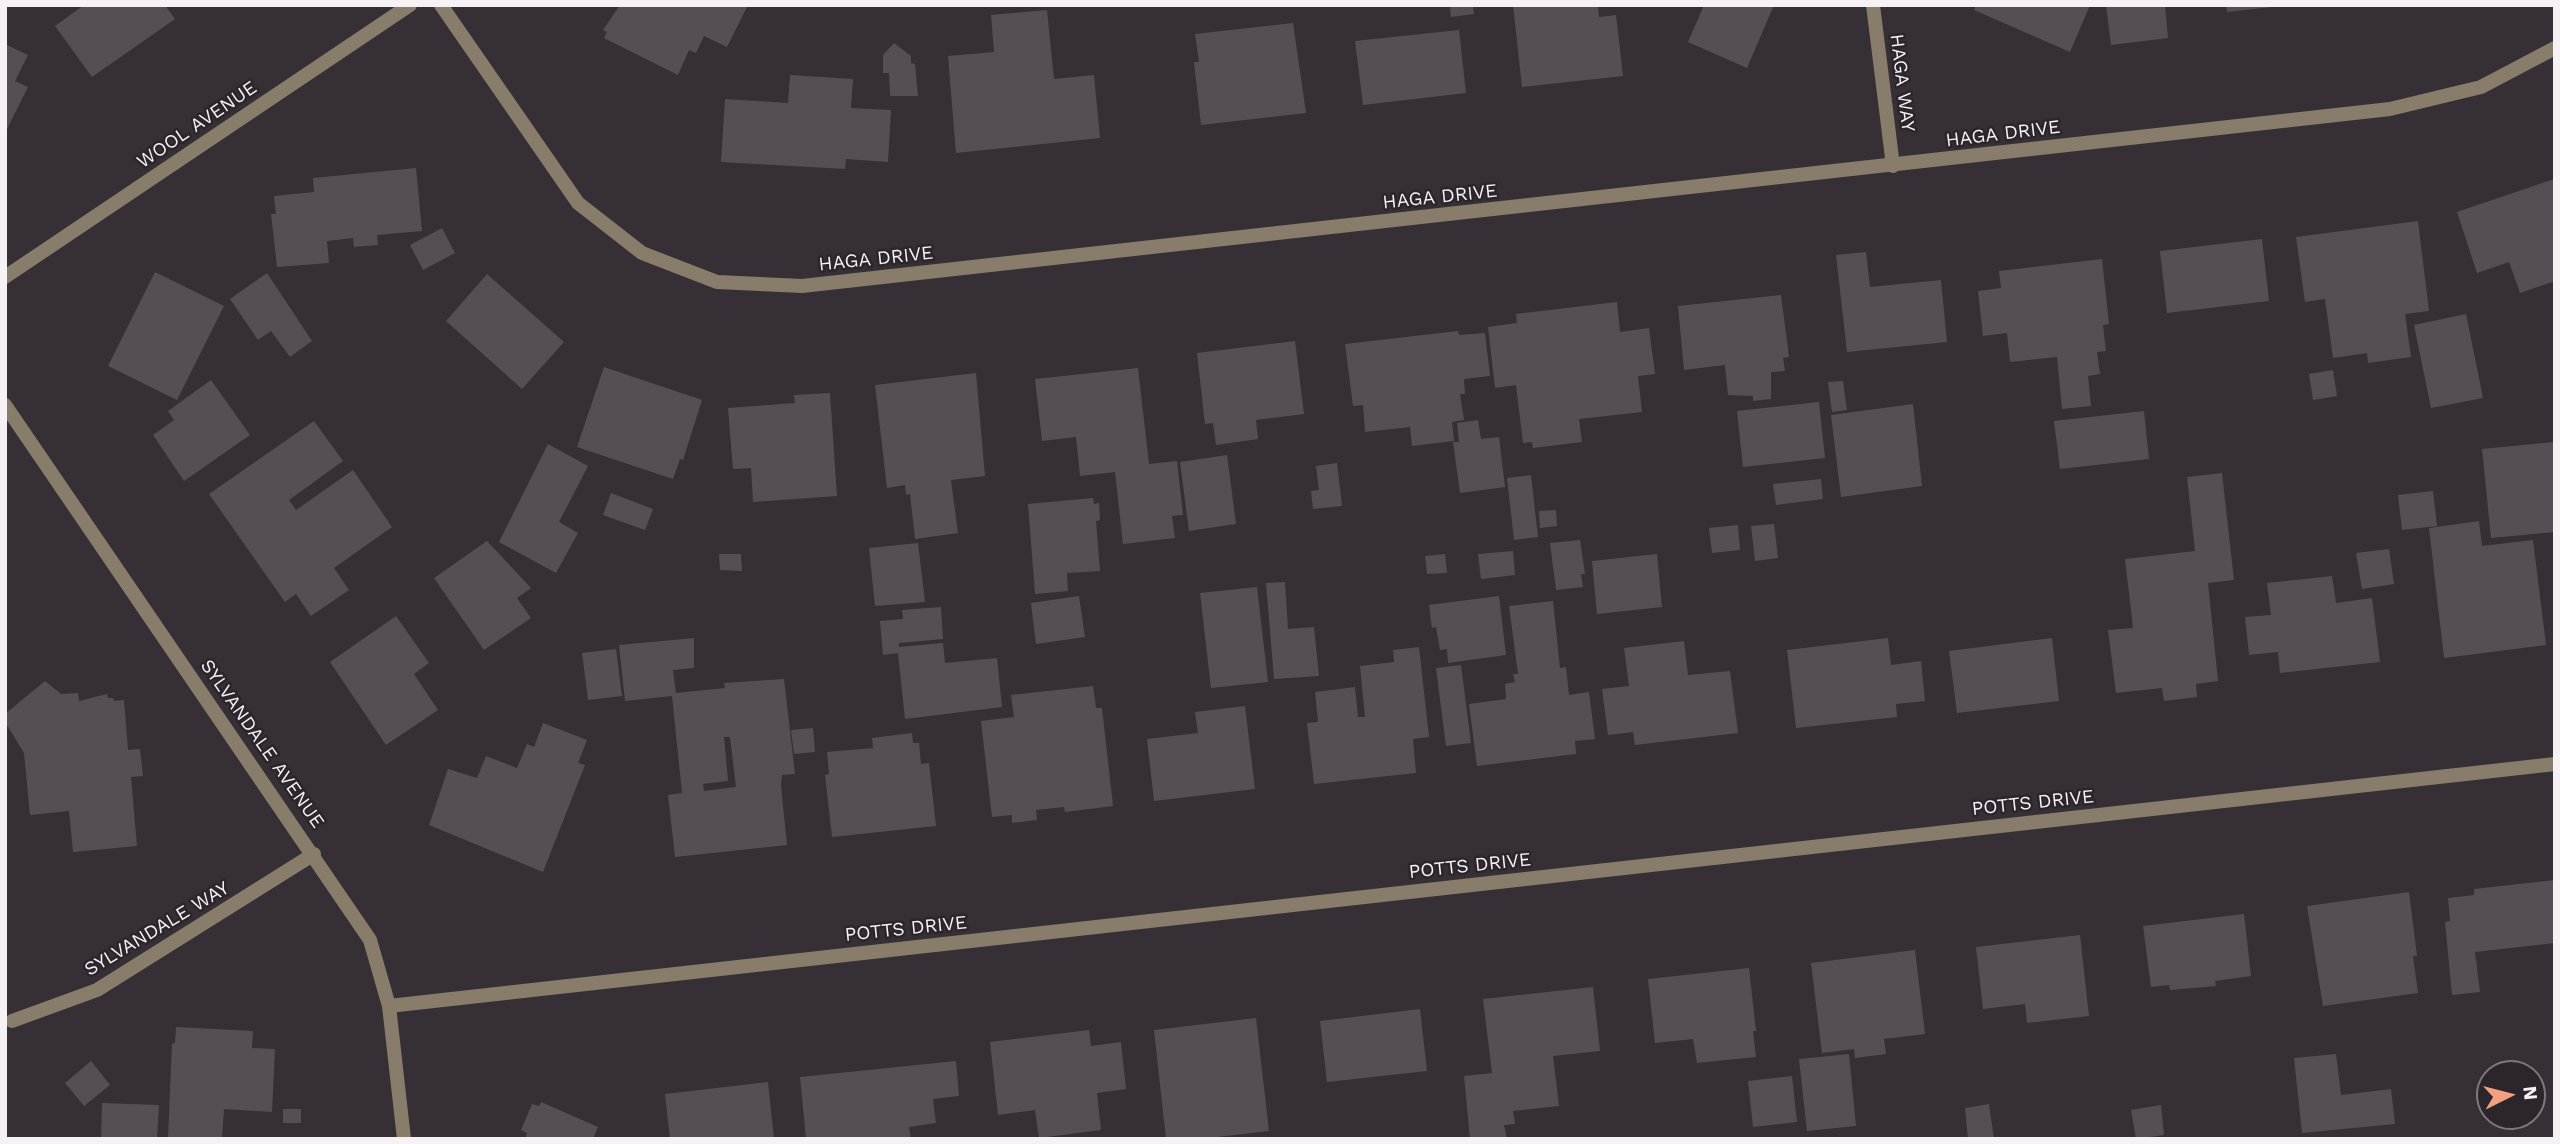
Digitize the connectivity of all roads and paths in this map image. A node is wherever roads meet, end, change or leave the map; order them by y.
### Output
1 (410, 5) edge
2 (441, 5) edge
3 (1873, 5) edge
4 (2555, 48) edge
5 (1893, 166) junction
6 (5, 277) edge
7 (5, 405) edge
8 (2555, 764) edge
9 (314, 854) junction
10 (389, 1006) junction
11 (12, 1021) dead end
12 (404, 1139) edge

1 - 6 street, WOOL AVENUE
2 - 5 street, HAGA DRIVE
3 - 5 street, HAGA WAY
4 - 5 street, HAGA DRIVE
7 - 9 street, SYLVANDALE AVENUE
8 - 10 street, POTTS DRIVE
9 - 10 street, SYLVANDALE AVENUE
9 - 11 street, SYLVANDALE WAY
10 - 12 street, SYLVANDALE AVENUE

